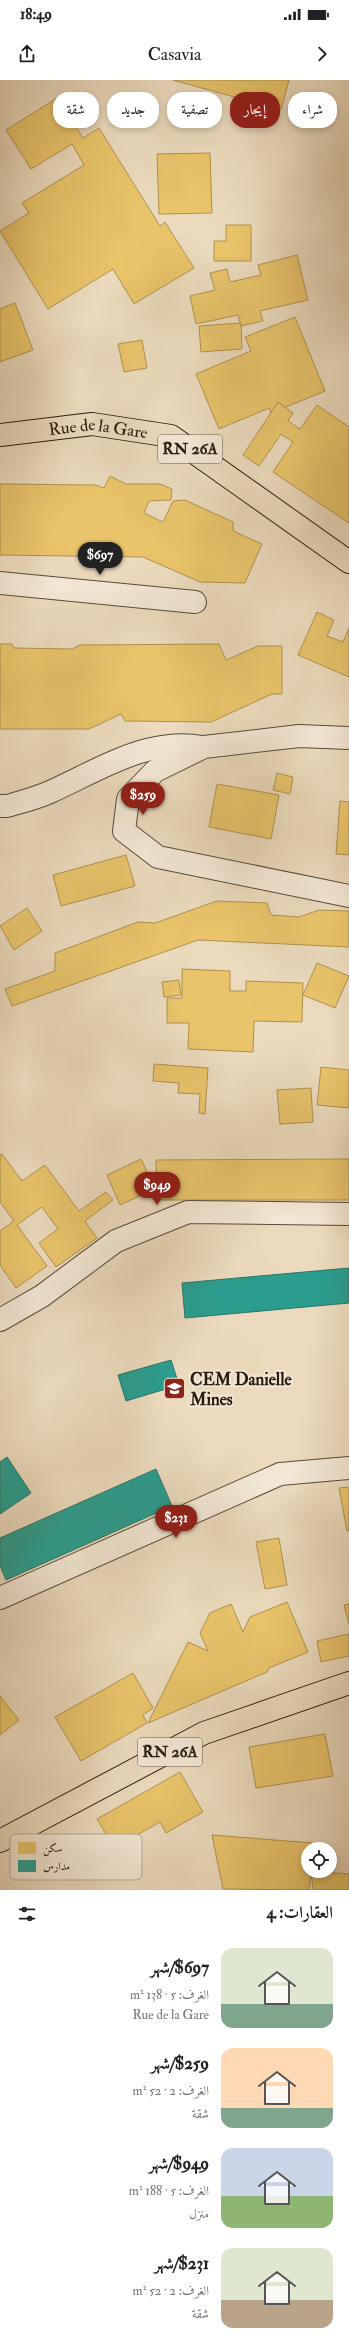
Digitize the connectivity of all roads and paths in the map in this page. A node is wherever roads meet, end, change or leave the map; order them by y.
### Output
1 (0, 435) edge
2 (349, 562) edge
3 (0, 583) edge
4 (195, 602) dead end
5 (349, 738) edge
6 (204, 748) junction
7 (0, 806) edge
8 (349, 896) edge
9 (349, 1214) edge
10 (0, 1320) edge
11 (349, 1468) edge
12 (0, 1598) edge
13 (349, 1683) edge
14 (15, 1834) edge
15 (10, 1837) edge
16 (0, 1842) edge

1 - 2 main road, Rue de la Gare / RN 26A
3 - 4 street
5 - 6 street
6 - 7 street
6 - 8 street
9 - 10 street
11 - 12 street
13 - 14 main road, RN 26A
15 - 16 main road, RN 26A

